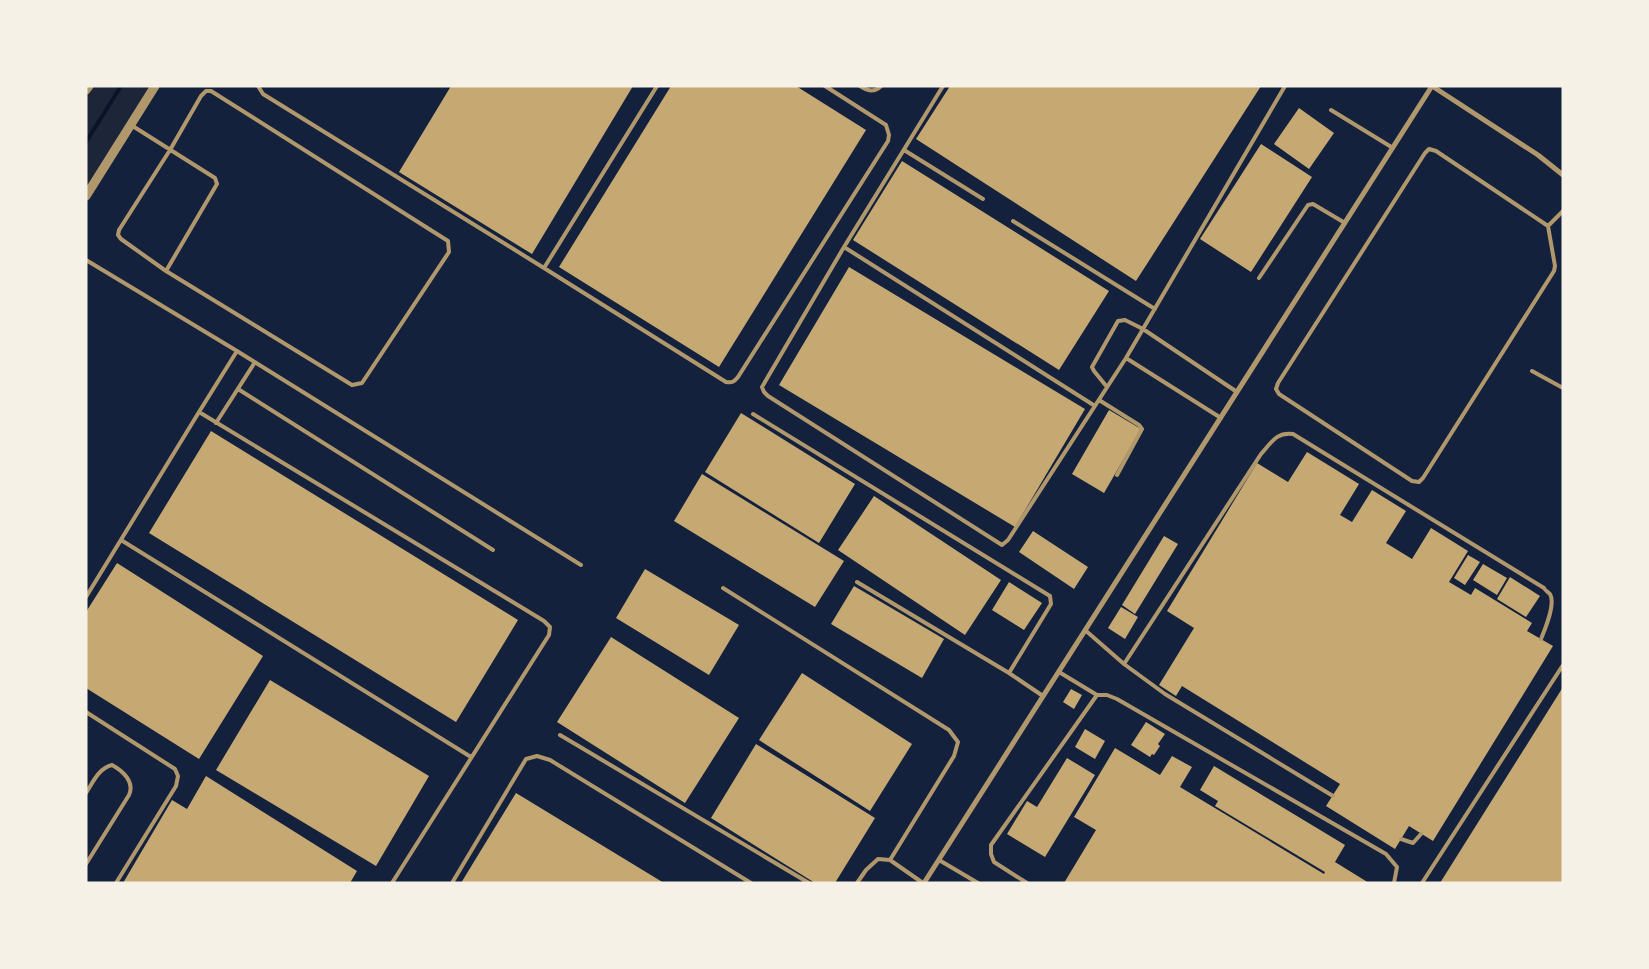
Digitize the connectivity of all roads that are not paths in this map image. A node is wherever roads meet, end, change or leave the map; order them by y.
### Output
1 (88, 86) edge
2 (155, 86) edge
3 (258, 86) edge
4 (657, 86) edge
5 (824, 86) edge
6 (860, 86) edge
7 (881, 86) edge
8 (943, 86) edge
9 (1285, 86) edge
10 (1432, 86) edge
11 (86, 90) edge
12 (1332, 110) dead end
13 (131, 125) junction
14 (1393, 148) junction
15 (170, 150) junction
16 (904, 150) junction
17 (1563, 175) edge
18 (86, 196) edge
19 (982, 199) dead end
20 (1563, 211) edge
21 (1013, 221) dead end
22 (1345, 223) junction
23 (1548, 226) junction
24 (844, 247) junction
25 (86, 260) edge
26 (544, 268) junction
27 (166, 271) junction
28 (1259, 278) dead end
29 (1155, 309) junction
30 (1143, 329) junction
31 (237, 351) junction
32 (1126, 358) junction
33 (255, 362) junction
34 (1532, 370) dead end
35 (1107, 387) junction
36 (1563, 388) edge
37 (238, 389) junction
38 (1237, 392) junction
39 (1099, 400) junction
40 (1095, 406) junction
41 (199, 412) junction
42 (753, 414) dead end
43 (1221, 418) junction
44 (216, 423) junction
45 (1117, 475) dead end
46 (121, 540) junction
47 (493, 550) dead end
48 (581, 565) dead end
49 (857, 582) dead end
50 (723, 588) dead end
51 (86, 597) edge
52 (1085, 630) junction
53 (1541, 639) dead end
54 (1124, 664) junction
55 (1563, 665) edge
56 (1059, 672) junction
57 (1010, 673) junction
58 (1097, 694) junction
59 (1043, 696) junction
60 (86, 712) edge
61 (560, 735) dead end
62 (471, 757) junction
63 (88, 787) edge
64 (86, 793) edge
65 (1333, 796) dead end
66 (1421, 834) dead end
67 (1401, 839) dead end
68 (890, 860) junction
69 (939, 860) junction
70 (86, 864) edge
71 (969, 877) junction
72 (116, 883) edge
73 (392, 883) edge
74 (452, 883) edge
75 (752, 883) edge
76 (810, 883) edge
77 (857, 883) edge
78 (924, 883) edge
79 (966, 883) edge
80 (978, 883) edge
81 (1027, 883) edge
82 (1394, 883) edge
83 (1422, 883) edge

1 - 11 street
2 - 13 street
3 - 26 lane
4 - 26 lane
5 - 26 lane
6 - 7 lane
8 - 16 lane
9 - 29 lane
10 - 14 street
10 - 17 street
12 - 14 lane
13 - 15 lane
13 - 18 street
14 - 22 street
15 - 27 lane
15 - 27 lane
15 - 27 lane
16 - 19 lane
16 - 24 lane
20 - 23 lane
21 - 29 lane
22 - 28 lane
22 - 38 street
23 - 23 lane
24 - 40 lane
24 - 40 lane
25 - 31 lane
29 - 30 lane
30 - 32 lane
30 - 35 lane
30 - 38 lane
31 - 33 lane
31 - 41 lane
32 - 35 lane
32 - 43 lane
33 - 37 lane
33 - 48 lane
34 - 36 lane
35 - 39 lane
37 - 44 lane
37 - 47 lane
38 - 43 street
39 - 40 lane
39 - 45 lane
41 - 44 lane
41 - 46 lane
42 - 57 lane
43 - 52 street
44 - 62 lane
46 - 51 lane
46 - 62 lane
49 - 57 lane
50 - 68 lane
52 - 54 lane
52 - 56 street
53 - 54 lane
54 - 65 lane
55 - 83 lane
56 - 58 lane
56 - 59 street
57 - 59 lane
58 - 81 lane
58 - 82 lane
59 - 69 street
60 - 72 lane
61 - 76 lane
62 - 73 lane
63 - 64 lane
63 - 70 lane
66 - 67 lane
68 - 77 lane
68 - 78 lane
69 - 71 lane
69 - 78 street
71 - 79 lane
71 - 80 lane
74 - 75 lane

